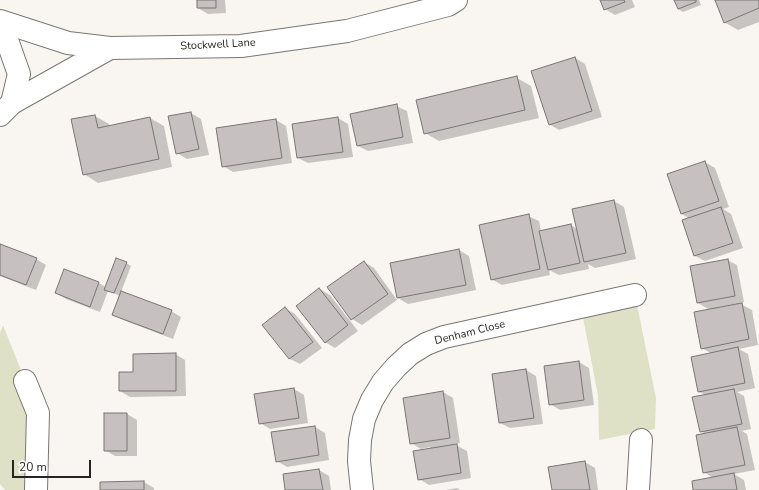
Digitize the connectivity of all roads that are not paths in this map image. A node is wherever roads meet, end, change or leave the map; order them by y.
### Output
1 (456, 0) edge
2 (0, 21) edge
3 (0, 32) edge
4 (110, 48) junction
5 (6, 109) edge
6 (635, 295) dead end
7 (26, 382) dead end
8 (641, 440) dead end
9 (36, 490) edge
10 (362, 490) edge
11 (638, 490) edge

1 - 4 street, Stockwell Lane
2 - 4 street
3 - 5 street
4 - 5 street, Stockwell Lane
6 - 10 street, Denham Close
7 - 9 street
8 - 11 street

